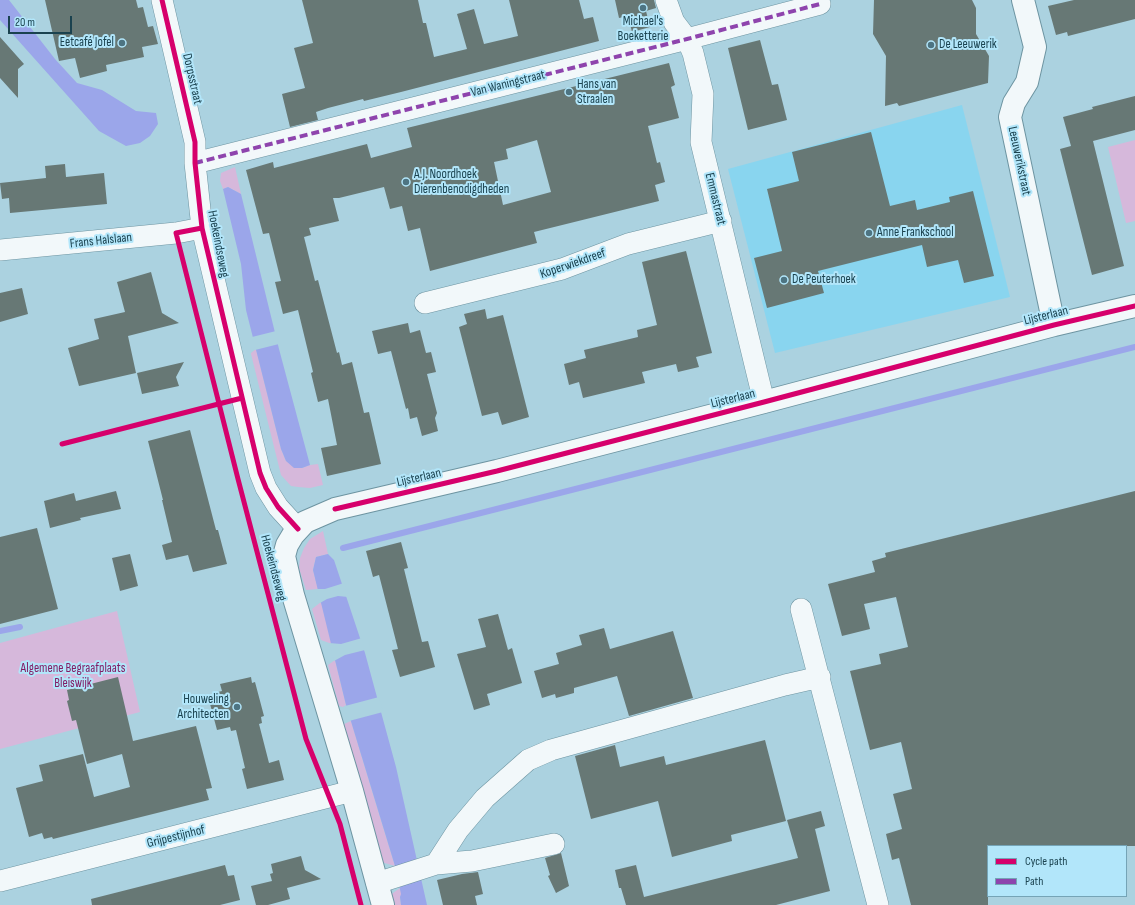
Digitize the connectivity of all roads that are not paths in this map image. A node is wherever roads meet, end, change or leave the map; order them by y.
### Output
1 (162, 0) edge
2 (666, 0) edge
3 (1023, 0) edge
4 (820, 4) dead end
5 (687, 39) junction
6 (195, 163) junction
7 (721, 221) junction
8 (202, 228) junction
9 (0, 250) edge
10 (425, 303) dead end
11 (1135, 306) edge
12 (1054, 325) junction
13 (764, 402) junction
14 (298, 529) junction
15 (801, 609) dead end
16 (820, 677) junction
17 (352, 791) junction
18 (554, 844) dead end
19 (430, 866) junction
20 (0, 881) edge
21 (384, 881) junction
22 (383, 905) edge
23 (878, 905) edge

1 - 6 street, Dorpsstraat
2 - 5 street, Emmastraat
3 - 12 street, Leeuwerikstraat
4 - 5 street, Van Waningstraat
5 - 6 street, Van Waningstraat
5 - 7 street, Emmastraat
6 - 8 street, Hoekeindseweg
7 - 10 street, Koperwiekdreef
7 - 13 street, Emmastraat
8 - 9 street, Frans Halslaan
8 - 14 street, Hoekeindseweg
11 - 12 street, Lijsterlaan
12 - 13 street, Lijsterlaan
13 - 14 street, Lijsterlaan
14 - 17 street, Hoekeindseweg
15 - 16 street
16 - 19 street
16 - 23 street
17 - 20 street, Grijpestijnhof
17 - 21 street, Hoekeindseweg
18 - 19 street
19 - 21 street
21 - 22 street, Hoekeindseweg

